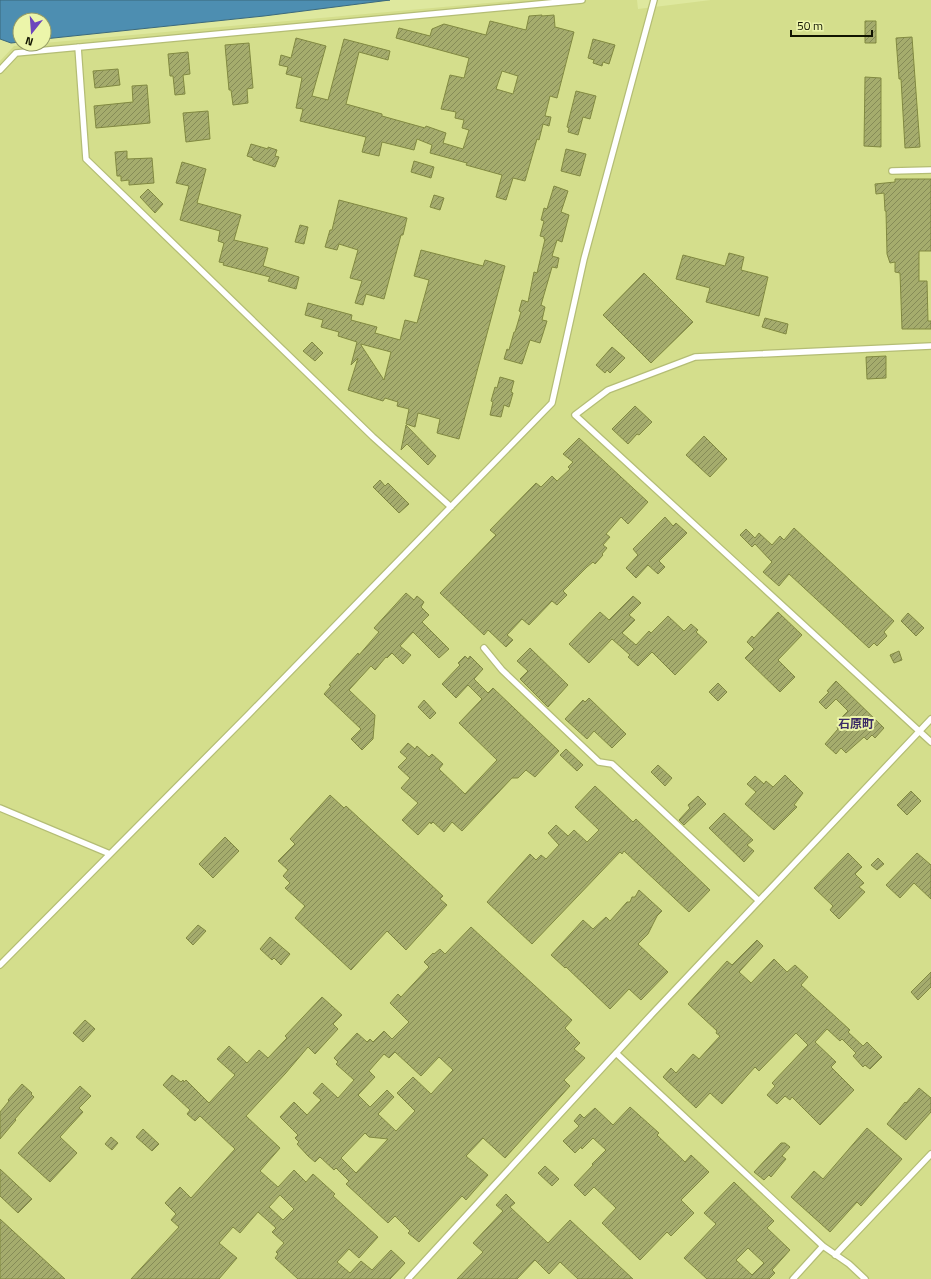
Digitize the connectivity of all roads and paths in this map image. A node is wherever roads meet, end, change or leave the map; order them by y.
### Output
1 (582, 0) edge
2 (654, 0) edge
3 (78, 47) junction
4 (0, 70) edge
5 (931, 170) edge
6 (892, 171) dead end
7 (931, 346) edge
8 (451, 507) junction
9 (484, 648) dead end
10 (931, 719) edge
11 (920, 731) junction
12 (931, 742) edge
13 (0, 808) edge
14 (110, 854) junction
15 (758, 901) junction
16 (0, 966) edge
17 (616, 1053) junction
18 (931, 1154) edge
19 (823, 1246) junction
20 (835, 1255) junction
21 (408, 1279) edge
22 (793, 1279) edge
23 (865, 1279) edge

1 - 3 lane
2 - 8 lane
3 - 4 lane
3 - 8 lane
5 - 6 lane
7 - 11 lane
8 - 14 lane
9 - 15 lane
10 - 11 lane
11 - 12 lane
11 - 15 lane
13 - 14 lane
14 - 16 lane
15 - 17 lane
17 - 19 lane
17 - 21 lane
18 - 20 lane
19 - 20 lane
19 - 22 lane
20 - 23 lane

